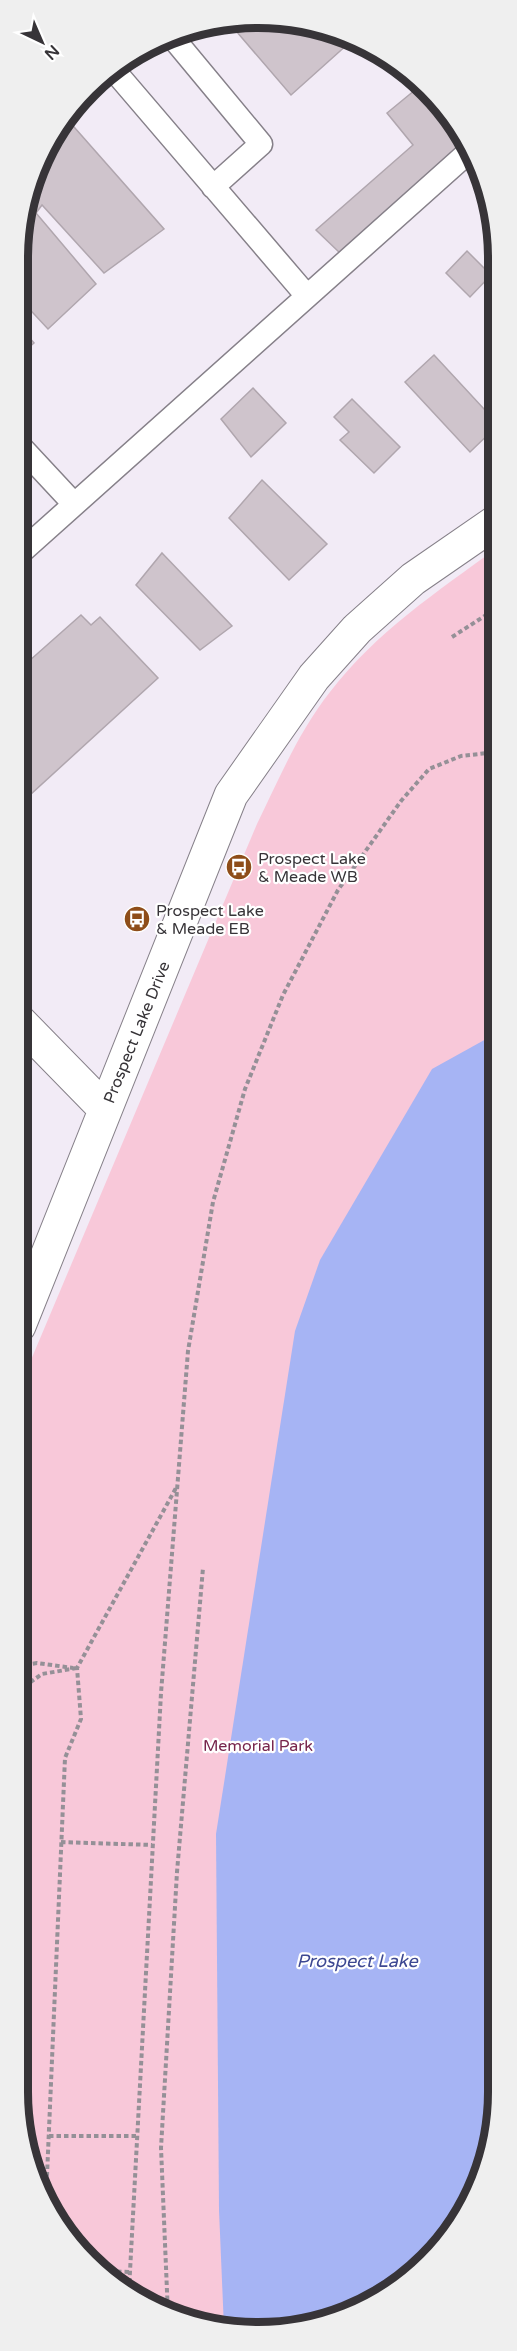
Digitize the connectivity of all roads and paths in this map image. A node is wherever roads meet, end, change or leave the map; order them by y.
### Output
1 (178, 43) edge
2 (118, 76) edge
3 (464, 156) edge
4 (213, 187) junction
5 (307, 296) junction
6 (28, 455) edge
7 (74, 504) junction
8 (488, 527) edge
9 (28, 546) edge
10 (488, 614) edge
11 (452, 637) dead end
12 (488, 753) edge
13 (28, 1030) edge
14 (105, 1109) junction
15 (28, 1303) edge
16 (177, 1486) junction
17 (203, 1568) dead end
18 (28, 1664) edge
19 (77, 1668) junction
20 (28, 1684) edge
21 (61, 1842) junction
22 (152, 1845) junction
23 (49, 2136) junction
24 (136, 2136) junction
25 (47, 2183) edge
26 (114, 2271) edge
27 (130, 2272) junction
28 (129, 2283) edge
29 (168, 2304) edge

1 - 4 lane
2 - 4 lane
3 - 5 lane
4 - 5 lane
5 - 7 lane
6 - 7 lane
7 - 9 lane
8 - 14 street, Prospect Lake Drive
10 - 11 path
12 - 16 path
13 - 14 street
14 - 15 street, Prospect Lake Drive
16 - 19 path
16 - 22 path
17 - 29 path
18 - 19 path
19 - 20 path
19 - 21 path
21 - 22 path
21 - 23 path
22 - 24 path
23 - 24 path
23 - 25 path
24 - 27 path
26 - 27 path
27 - 28 path

